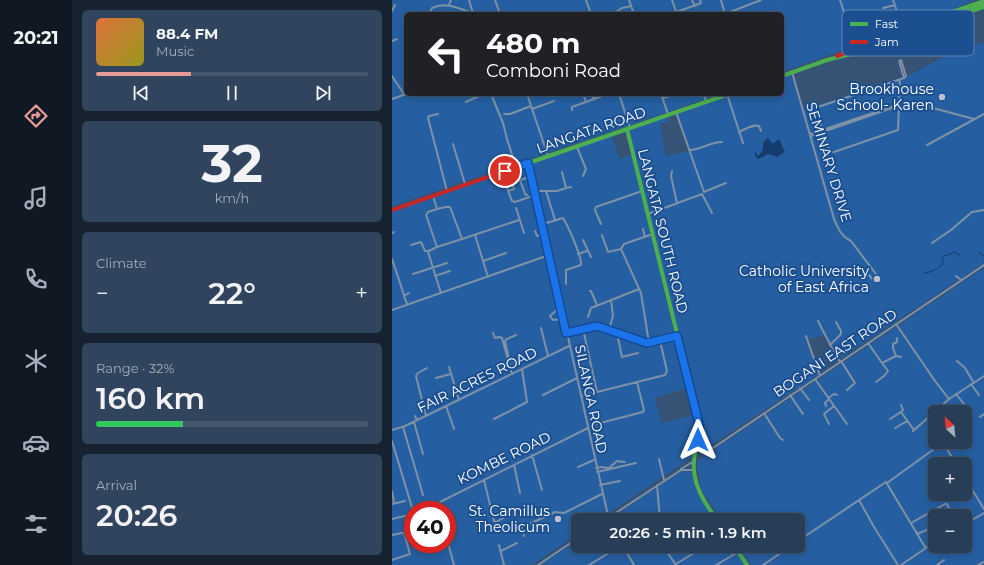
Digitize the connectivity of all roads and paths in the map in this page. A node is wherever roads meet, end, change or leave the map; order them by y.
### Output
1 (451, 0) edge
2 (468, 0) edge
3 (495, 0) edge
4 (586, 0) edge
5 (629, 0) edge
6 (672, 0) edge
7 (692, 0) edge
8 (700, 0) edge
9 (720, 0) edge
10 (760, 0) edge
11 (840, 0) edge
12 (893, 0) edge
13 (980, 0) edge
14 (984, 4) edge
15 (395, 5) dead end
16 (449, 5) junction
17 (895, 5) junction
18 (631, 6) junction
19 (695, 6) junction
20 (883, 8) dead end
21 (843, 10) edge
22 (897, 10) edge
23 (957, 10) edge
24 (960, 10) edge
25 (966, 10) edge
26 (971, 10) edge
27 (392, 11) edge
28 (430, 12) edge
29 (469, 12) edge
30 (473, 12) edge
31 (499, 12) edge
32 (590, 12) edge
33 (615, 12) edge
34 (633, 12) edge
35 (676, 12) edge
36 (679, 12) edge
37 (724, 12) edge
38 (730, 12) edge
39 (397, 39) dead end
40 (392, 41) edge
41 (842, 55) edge
42 (900, 61) dead end
43 (792, 72) junction
44 (784, 75) edge
45 (392, 76) edge
46 (899, 80) junction
47 (404, 93) edge
48 (404, 94) edge
49 (479, 96) edge
50 (492, 96) edge
51 (528, 96) edge
52 (584, 96) edge
53 (599, 96) edge
54 (620, 96) edge
55 (670, 96) edge
56 (704, 96) edge
57 (722, 96) edge
58 (729, 96) edge
59 (662, 98) joint
60 (392, 99) edge
61 (466, 102) dead end
62 (554, 102) dead end
63 (586, 102) junction
64 (706, 102) junction
65 (918, 104) dead end
66 (900, 107) junction
67 (532, 108) junction
68 (572, 110) dead end
69 (676, 112) junction
70 (438, 114) dead end
71 (504, 114) dead end
72 (668, 114) junction
73 (984, 114) edge
74 (974, 119) junction
75 (628, 128) junction
76 (761, 131) dead end
77 (822, 131) junction
78 (740, 132) junction
79 (811, 135) junction
80 (722, 142) dead end
81 (743, 143) dead end
82 (454, 144) dead end
83 (927, 145) dead end
84 (576, 146) junction
85 (689, 150) junction
86 (548, 156) junction
87 (528, 163) junction
88 (516, 167) junction
89 (562, 172) dead end
90 (672, 172) dead end
91 (583, 176) dead end
92 (526, 178) dead end
93 (520, 180) junction
94 (726, 183) dead end
95 (465, 184) junction
96 (513, 185) dead end
97 (571, 187) dead end
98 (566, 188) junction
99 (447, 191) junction
100 (508, 191) junction
101 (535, 191) junction
102 (546, 191) junction
103 (642, 191) junction
104 (526, 195) dead end
105 (536, 195) junction
106 (433, 196) junction
107 (677, 203) junction
108 (516, 208) dead end
109 (437, 209) junction
110 (392, 210) edge
111 (984, 210) edge
112 (712, 213) dead end
113 (648, 214) junction
114 (519, 220) junction
115 (555, 220) junction
116 (543, 224) junction
117 (601, 224) dead end
118 (540, 229) dead end
119 (643, 229) dead end
120 (535, 231) dead end
121 (524, 233) dead end
122 (545, 234) junction
123 (653, 234) junction
124 (475, 235) junction
125 (541, 235) junction
126 (602, 235) dead end
127 (644, 237) junction
128 (462, 239) junction
129 (584, 240) dead end
130 (932, 243) dead end
131 (411, 245) dead end
132 (437, 247) junction
133 (621, 249) junction
134 (428, 251) junction
135 (587, 251) junction
136 (506, 253) dead end
137 (578, 254) junction
138 (549, 255) junction
139 (590, 257) dead end
140 (392, 259) edge
141 (483, 261) junction
142 (447, 263) dead end
143 (984, 265) edge
144 (432, 267) junction
145 (450, 271) dead end
146 (413, 274) dead end
147 (869, 275) dead end
148 (436, 276) junction
149 (956, 276) dead end
150 (488, 277) junction
151 (961, 280) junction
152 (566, 284) dead end
153 (639, 289) junction
154 (590, 291) dead end
155 (409, 293) dead end
156 (441, 293) junction
157 (404, 295) junction
158 (611, 300) junction
159 (407, 304) junction
160 (597, 305) junction
161 (559, 308) dead end
162 (392, 310) edge
163 (588, 316) dead end
164 (563, 319) junction
165 (818, 321) dead end
166 (836, 322) dead end
167 (896, 324) junction
168 (541, 328) dead end
169 (583, 329) junction
170 (609, 330) junction
171 (492, 333) dead end
172 (566, 333) junction
173 (617, 333) junction
174 (516, 335) dead end
175 (677, 336) junction
176 (806, 336) dead end
177 (897, 338) dead end
178 (660, 341) junction
179 (649, 343) junction
180 (868, 343) junction
181 (830, 345) junction
182 (569, 346) junction
183 (638, 353) dead end
184 (548, 356) junction
185 (896, 356) junction
186 (901, 357) dead end
187 (513, 358) dead end
188 (957, 360) dead end
189 (841, 362) junction
190 (520, 363) dead end
191 (882, 363) junction
192 (449, 367) dead end
193 (513, 367) junction
194 (427, 368) dead end
195 (522, 369) junction
196 (451, 374) junction
197 (512, 374) junction
198 (820, 376) junction
199 (984, 376) edge
200 (436, 378) dead end
201 (576, 378) junction
202 (815, 379) junction
203 (637, 382) junction
204 (876, 382) dead end
205 (973, 383) junction
206 (800, 388) junction
207 (847, 390) dead end
208 (597, 392) junction
209 (956, 394) junction
210 (543, 395) dead end
211 (790, 395) junction
212 (837, 395) dead end
213 (979, 395) dead end
214 (580, 396) junction
215 (828, 399) junction
216 (949, 399) junction
217 (459, 400) junction
218 (808, 400) dead end
219 (965, 405) edge
220 (446, 406) junction
221 (826, 406) dead end
222 (834, 406) junction
223 (901, 406) dead end
224 (901, 412) junction
225 (764, 413) junction
226 (803, 414) dead end
227 (984, 414) edge
228 (415, 416) dead end
229 (426, 416) junction
230 (980, 418) dead end
231 (494, 419) dead end
232 (890, 419) dead end
233 (415, 421) junction
234 (907, 421) junction
235 (596, 424) dead end
236 (829, 424) dead end
237 (847, 424) dead end
238 (403, 427) junction
239 (588, 428) junction
240 (895, 428) dead end
241 (454, 429) dead end
242 (392, 430) edge
243 (783, 440) dead end
244 (392, 441) edge
245 (696, 449) junction
246 (422, 454) dead end
247 (532, 456) junction
248 (951, 457) edge
249 (659, 459) dead end
250 (594, 460) junction
251 (694, 461) junction
252 (625, 462) dead end
253 (636, 463) dead end
254 (514, 465) junction
255 (578, 468) dead end
256 (596, 468) junction
257 (681, 470) junction
258 (693, 470) junction
259 (597, 472) junction
260 (484, 480) junction
261 (664, 480) junction
262 (620, 481) dead end
263 (887, 483) junction
264 (600, 485) junction
265 (657, 485) junction
266 (972, 489) edge
267 (542, 490) dead end
268 (392, 491) edge
269 (520, 493) dead end
270 (602, 494) junction
271 (423, 495) dead end
272 (859, 500) junction
273 (404, 501) edge
274 (410, 501) edge
275 (442, 501) edge
276 (393, 504) edge
277 (936, 509) edge
278 (949, 509) edge
279 (984, 509) edge
280 (606, 513) edge
281 (616, 513) edge
282 (659, 513) edge
283 (713, 513) edge
284 (984, 513) edge
285 (928, 514) edge
286 (404, 516) edge
287 (505, 517) dead end
288 (392, 519) edge
289 (972, 520) edge
290 (911, 524) junction
291 (928, 529) edge
292 (917, 534) junction
293 (392, 536) edge
294 (524, 536) dead end
295 (805, 537) edge
296 (516, 543) dead end
297 (571, 543) edge
298 (500, 545) dead end
299 (928, 547) joint
300 (501, 551) junction
301 (451, 553) edge
302 (609, 553) edge
303 (627, 553) edge
304 (668, 553) edge
305 (694, 553) edge
306 (736, 553) edge
307 (739, 553) edge
308 (781, 553) edge
309 (392, 560) edge
310 (944, 560) dead end
311 (984, 562) edge
312 (676, 564) edge
313 (454, 565) edge
314 (504, 565) edge
315 (538, 565) edge
316 (590, 565) edge
317 (634, 565) edge
318 (716, 565) edge
319 (747, 565) edge
320 (763, 565) edge
321 (900, 565) edge
322 (937, 565) edge
323 (978, 565) edge

1 - 16 street
2 - 30 street
3 - 31 street
4 - 32 street
5 - 18 street
6 - 35 street
7 - 19 street
8 - 19 street
9 - 37 street
10 - 38 street
11 - 21 street
12 - 17 street
13 - 23 main road
14 - 24 main road
14 - 25 main road
14 - 26 main road
15 - 27 street
16 - 28 street
16 - 29 street
17 - 20 street
17 - 22 street
18 - 33 street
18 - 34 street
19 - 36 street
39 - 40 street
41 - 43 main road
42 - 46 street
43 - 44 main road
43 - 79 street, SEMINARY DRIVE
45 - 47 street
46 - 66 street
46 - 77 street
48 - 60 street
49 - 61 street
50 - 88 street
51 - 67 street
52 - 63 street
53 - 63 street
54 - 75 street
55 - 59 street
56 - 64 street
57 - 64 main road, LANGATA ROAD
58 - 78 street
59 - 72 street
62 - 67 street
63 - 68 street
64 - 69 main road, LANGATA ROAD
65 - 74 street
66 - 77 street
66 - 77 street
67 - 71 street
67 - 86 street
69 - 72 main road, LANGATA ROAD
69 - 85 street
70 - 99 street
72 - 75 main road, LANGATA ROAD
73 - 74 street
74 - 83 street
75 - 84 main road, LANGATA ROAD
75 - 103 main road, LANGATA SOUTH ROAD
76 - 78 street
77 - 79 street
78 - 81 street
79 - 147 street, SEMINARY DRIVE
80 - 85 street
82 - 95 street
84 - 86 main road, LANGATA ROAD
84 - 91 street
85 - 94 street
86 - 87 main road, LANGATA ROAD
87 - 88 main road, LANGATA ROAD
87 - 101 street, SILANGA ROAD
88 - 95 main road, LANGATA ROAD
89 - 98 street
90 - 107 street
92 - 93 street
93 - 100 street
93 - 104 street
95 - 99 main road, LANGATA ROAD
96 - 100 street
97 - 98 street
98 - 102 street
99 - 106 main road, LANGATA ROAD
100 - 105 street
101 - 102 street
101 - 105 street, SILANGA ROAD
102 - 115 street
103 - 113 main road, LANGATA SOUTH ROAD
103 - 117 street
105 - 116 street, SILANGA ROAD
106 - 109 street
106 - 110 main road, LANGATA ROAD
107 - 112 street
107 - 113 street
108 - 114 street
109 - 128 street
109 - 132 street
111 - 130 street
113 - 123 main road, LANGATA SOUTH ROAD
114 - 121 street
114 - 124 street
115 - 116 street
115 - 137 street
116 - 122 street, SILANGA ROAD
118 - 125 street
119 - 127 street
120 - 125 street
122 - 125 street
122 - 138 street, SILANGA ROAD
123 - 127 street
123 - 175 main road, LANGATA SOUTH ROAD
124 - 128 street
124 - 141 street
126 - 133 street
127 - 133 street
128 - 132 street
129 - 135 street
131 - 134 street
132 - 134 street
133 - 153 street
134 - 144 street
135 - 137 street
135 - 139 street
136 - 141 street
137 - 152 street
138 - 150 street
138 - 164 street, SILANGA ROAD
140 - 157 street
141 - 150 street
142 - 144 street
143 - 151 street, BOGANI EAST ROAD
144 - 146 street
144 - 148 street
145 - 148 street
148 - 156 street
149 - 151 street
150 - 156 street
151 - 167 street, BOGANI EAST ROAD
153 - 158 street
153 - 179 street
154 - 160 street
155 - 157 street
156 - 159 street
157 - 159 street
158 - 160 street
158 - 170 street
159 - 162 street
160 - 163 street
161 - 164 street
164 - 172 street, SILANGA ROAD
165 - 181 street
166 - 181 street
167 - 180 street, BOGANI EAST ROAD
167 - 216 street
168 - 184 street
169 - 170 street
169 - 172 street
169 - 208 street
170 - 173 street
171 - 197 street
172 - 182 street, SILANGA ROAD
173 - 179 street
173 - 183 street
174 - 193 street
175 - 178 street
175 - 245 main road, LANGATA SOUTH ROAD
176 - 198 street
177 - 185 street
178 - 179 street
178 - 203 street
180 - 189 street, BOGANI EAST ROAD
180 - 191 street
181 - 189 street
182 - 184 street, FAIR ACRES ROAD
182 - 201 street, SILANGA ROAD
184 - 195 street, FAIR ACRES ROAD
185 - 186 street
185 - 191 street
187 - 193 street
188 - 205 street
189 - 198 street, BOGANI EAST ROAD
189 - 207 street
190 - 193 street
191 - 204 street
192 - 196 street
193 - 197 street
194 - 229 street
195 - 197 street, FAIR ACRES ROAD
195 - 231 street
196 - 200 street
196 - 217 street
197 - 217 street, FAIR ACRES ROAD
198 - 202 street, BOGANI EAST ROAD
199 - 205 street
201 - 210 street
201 - 214 street, SILANGA ROAD
202 - 206 street, BOGANI EAST ROAD
202 - 215 street
203 - 208 street
203 - 235 street
205 - 209 street
205 - 213 street
206 - 211 street, BOGANI EAST ROAD
206 - 218 street
208 - 214 street
209 - 216 street
209 - 219 street
211 - 225 street, BOGANI EAST ROAD
211 - 226 street
212 - 215 street
214 - 239 street, SILANGA ROAD
215 - 221 street
215 - 222 street
216 - 234 street
217 - 220 street, FAIR ACRES ROAD
220 - 229 street, FAIR ACRES ROAD
220 - 241 street
222 - 236 street
222 - 237 street
223 - 224 street
224 - 232 street
224 - 234 street
225 - 243 street
225 - 245 street, BOGANI EAST ROAD
227 - 230 street
228 - 233 street
229 - 233 street, FAIR ACRES ROAD
233 - 238 street, FAIR ACRES ROAD
233 - 246 street
234 - 240 street
238 - 242 street, FAIR ACRES ROAD
238 - 271 street
239 - 247 street, KOMBE ROAD
239 - 250 street, SILANGA ROAD
244 - 274 street
245 - 251 main road, LANGATA SOUTH ROAD
247 - 254 street, KOMBE ROAD
247 - 267 street
248 - 263 street
249 - 261 street
250 - 255 street
250 - 256 street, SILANGA ROAD
251 - 257 street
251 - 258 main road, LANGATA SOUTH ROAD
252 - 256 street
253 - 259 street
254 - 260 street, KOMBE ROAD
254 - 269 street
256 - 259 street, SILANGA ROAD
257 - 258 street
257 - 261 street
258 - 283 main road, LANGATA SOUTH ROAD
259 - 264 street, SILANGA ROAD
260 - 275 street, KOMBE ROAD
260 - 287 street
261 - 265 street
262 - 264 street
263 - 272 street
263 - 290 street
264 - 270 street, SILANGA ROAD
265 - 281 street
265 - 282 street
266 - 279 street
268 - 276 street
270 - 280 street, SILANGA ROAD
270 - 294 street
272 - 295 street
272 - 321 street
273 - 276 street
277 - 278 street
284 - 289 street
285 - 290 street
286 - 288 street
290 - 292 street
291 - 292 street
292 - 299 street
293 - 309 street
296 - 300 street
297 - 315 street
298 - 300 street
299 - 321 street
300 - 314 street
301 - 313 street
302 - 316 street
303 - 317 street
304 - 312 street
305 - 312 street
306 - 318 street
307 - 319 main road
308 - 320 street
310 - 322 street
311 - 323 street

